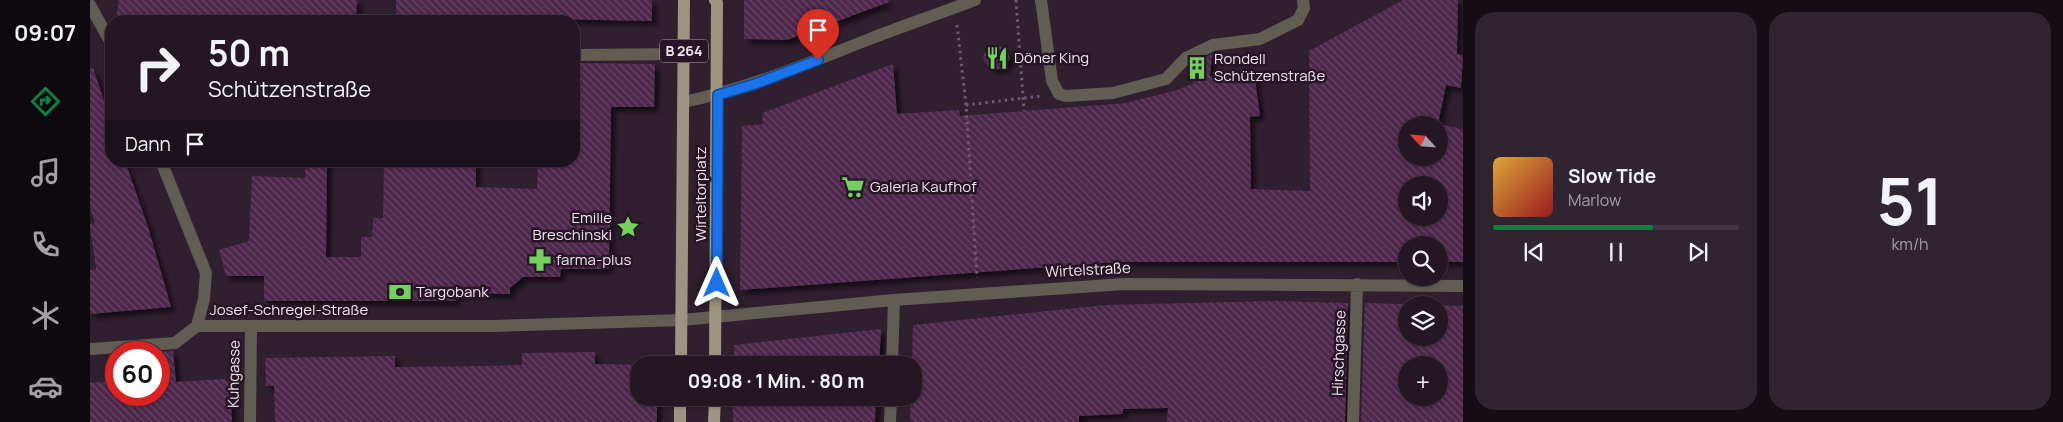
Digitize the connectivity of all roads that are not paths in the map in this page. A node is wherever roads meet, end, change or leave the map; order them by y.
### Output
1 (684, 0) edge
2 (715, 0) edge
3 (975, 0) edge
4 (1041, 0) edge
5 (1303, 0) edge
6 (90, 5) edge
7 (105, 32) edge
8 (684, 54) junction
9 (580, 55) edge
10 (718, 95) junction
11 (684, 102) junction
12 (164, 167) edge
13 (1357, 284) junction
14 (1463, 286) edge
15 (894, 300) junction
16 (717, 318) junction
17 (682, 320) junction
18 (197, 326) junction
19 (251, 327) junction
20 (90, 349) edge
21 (681, 356) edge
22 (715, 356) edge
23 (892, 356) edge
24 (680, 406) edge
25 (715, 406) edge
26 (891, 406) edge
27 (250, 422) edge
28 (680, 422) edge
29 (714, 422) edge
30 (890, 422) edge
31 (1353, 422) edge

1 - 8 main road, B 264
2 - 10 main road, B 264
3 - 10 street
4 - 5 street
6 - 7 street
8 - 9 street
8 - 11 main road, B 264
10 - 11 street
10 - 16 main road, Wirteltorplatz / B 264
11 - 17 main road, Wirteltorplatz / B 264
12 - 18 street
13 - 14 street, Wirtelstraße
13 - 15 street, Wirtelstraße
13 - 31 street, Hirschgasse
15 - 16 street, Wirtelstraße
15 - 23 street
16 - 17 street
16 - 22 main road, B 264
17 - 19 street, Josef-Schregel-Straße
17 - 21 main road, B 264
18 - 19 street, Josef-Schregel-Straße
18 - 20 street, Josef-Schregel-Straße
19 - 27 street, Kuhgasse
24 - 28 main road
25 - 29 main road
26 - 30 street

